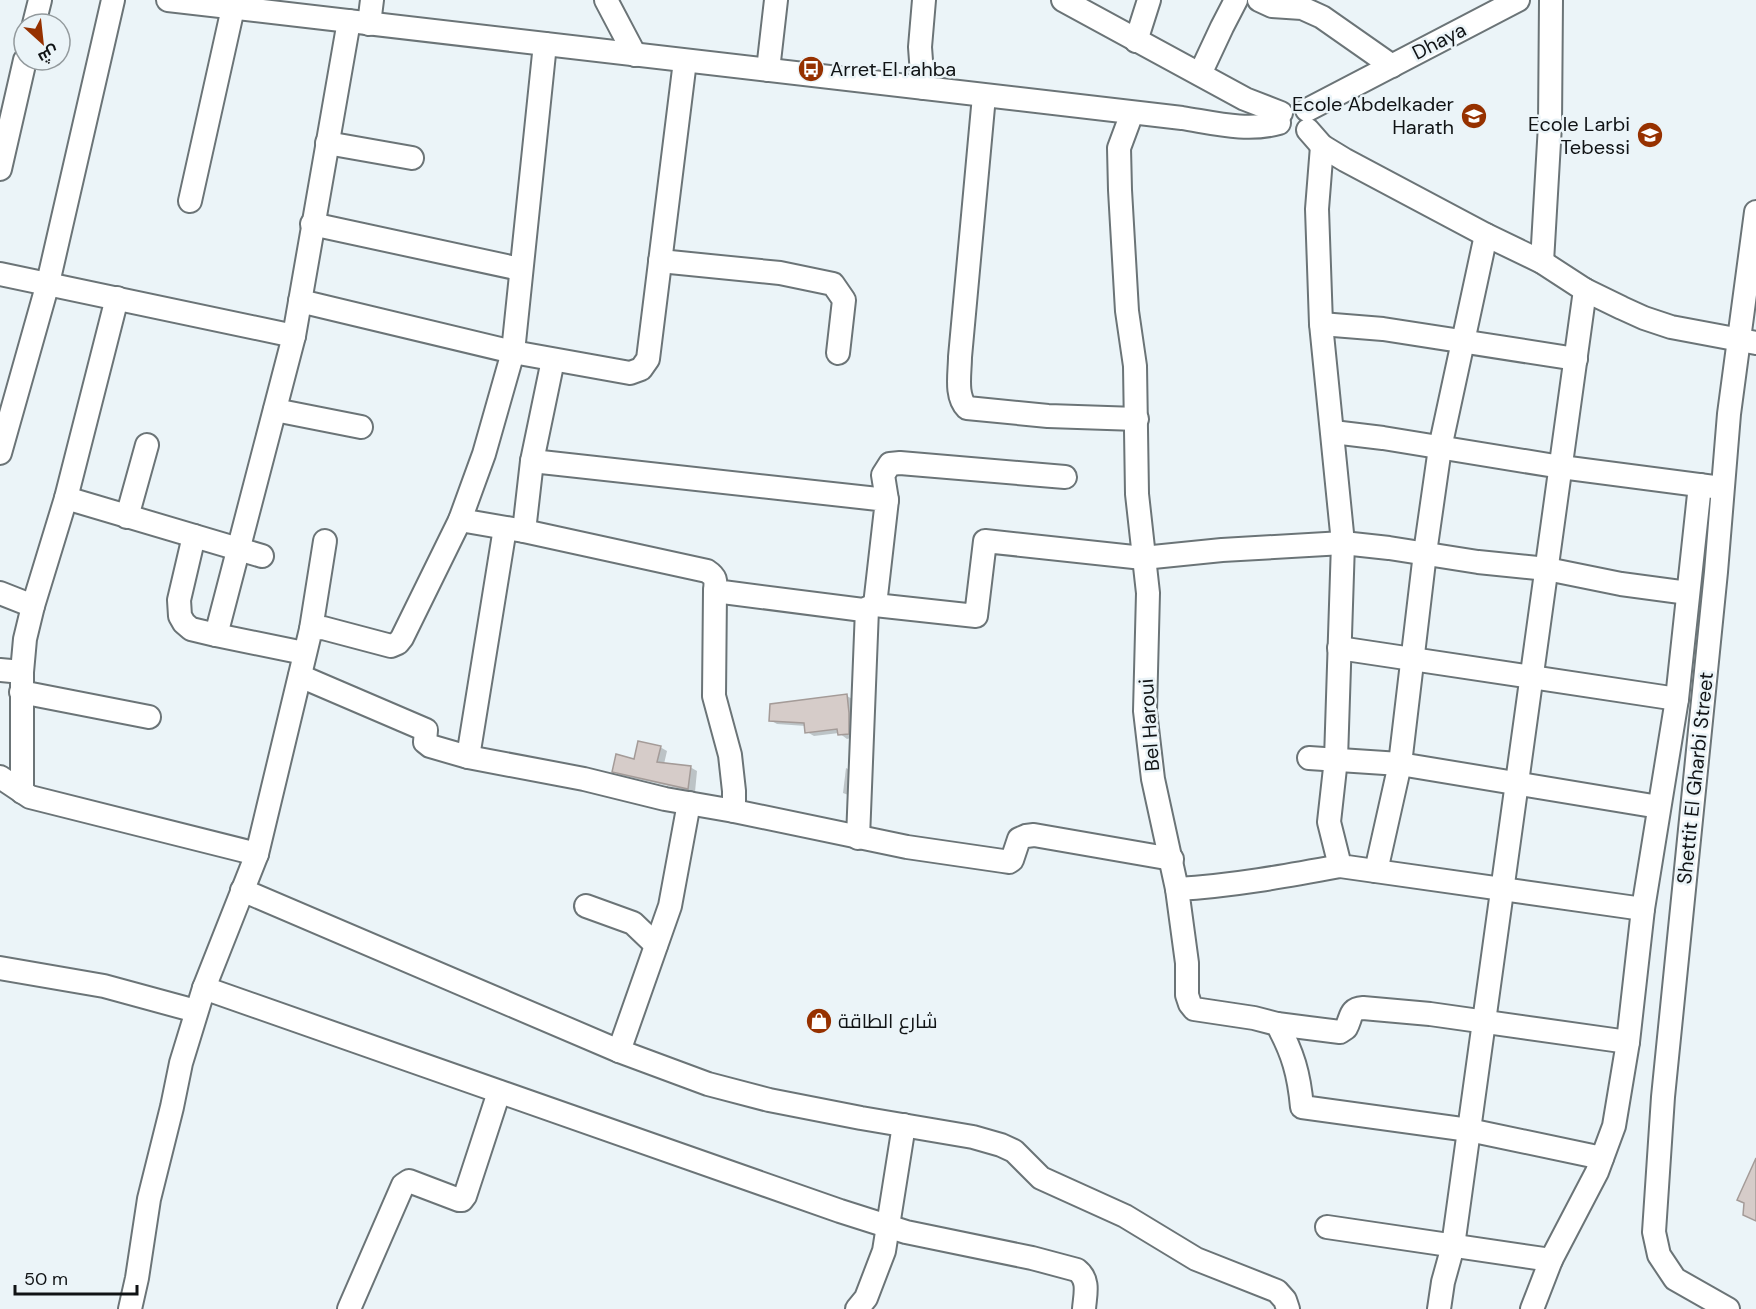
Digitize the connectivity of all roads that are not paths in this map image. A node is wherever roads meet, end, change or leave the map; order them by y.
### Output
1 (114, 0) edge
2 (168, 0) edge
3 (372, 0) edge
4 (606, 0) edge
5 (776, 0) edge
6 (924, 0) edge
7 (1064, 0) edge
8 (1149, 0) edge
9 (1236, 0) edge
10 (1259, 0) edge
11 (1551, 0) edge
12 (1516, 1) edge
13 (1302, 4) edge
14 (224, 5) edge
15 (359, 22) junction
16 (1136, 40) junction
17 (545, 44) junction
18 (634, 55) junction
19 (686, 61) junction
20 (1392, 66) junction
21 (768, 70) junction
22 (23, 72) edge
23 (1200, 74) junction
24 (923, 88) junction
25 (984, 96) junction
26 (1132, 113) junction
27 (1280, 118) junction
28 (1312, 129) junction
29 (327, 143) junction
30 (412, 158) dead end
31 (0, 169) edge
32 (190, 201) dead end
33 (1756, 212) edge
34 (312, 224) junction
35 (1486, 235) junction
36 (660, 261) junction
37 (1542, 262) junction
38 (520, 269) junction
39 (0, 274) edge
40 (48, 283) junction
41 (1586, 290) junction
42 (117, 298) junction
43 (300, 301) junction
44 (1321, 324) junction
45 (1695, 331) junction
46 (1746, 335) edge
47 (294, 336) junction
48 (1462, 341) junction
49 (513, 352) junction
50 (838, 353) dead end
51 (1576, 359) junction
52 (554, 360) junction
53 (1734, 367) junction
54 (275, 411) junction
55 (1137, 418) junction
56 (361, 427) dead end
57 (1333, 432) junction
58 (147, 445) dead end
59 (1440, 448) junction
60 (0, 453) edge
61 (532, 461) junction
62 (1561, 467) junction
63 (1065, 477) dead end
64 (1700, 485) junction
65 (1723, 489) junction
66 (66, 498) junction
67 (887, 500) junction
68 (127, 517) junction
69 (460, 520) junction
70 (514, 530) junction
71 (194, 536) junction
72 (325, 541) dead end
73 (1343, 543) junction
74 (239, 549) junction
75 (1425, 554) junction
76 (262, 556) dead end
77 (1143, 558) junction
78 (1547, 569) junction
79 (715, 591) junction
80 (0, 593) edge
81 (1688, 593) junction
82 (33, 606) junction
83 (871, 607) junction
84 (311, 629) junction
85 (216, 635) junction
86 (1339, 648) junction
87 (304, 653) junction
88 (1412, 660) junction
89 (300, 676) junction
90 (14, 678) edge
91 (1532, 678) junction
92 (1677, 699) junction
93 (148, 717) dead end
94 (468, 757) junction
95 (1309, 758) dead end
96 (1336, 759) junction
97 (1400, 764) junction
98 (0, 777) edge
99 (1517, 784) junction
100 (22, 792) junction
101 (689, 803) junction
102 (1659, 807) junction
103 (734, 811) junction
104 (858, 838) junction
105 (257, 854) junction
106 (1172, 859) junction
107 (1340, 866) junction
108 (1376, 870) junction
109 (1177, 889) junction
110 (242, 890) junction
111 (1503, 890) junction
112 (586, 906) dead end
113 (1643, 909) junction
114 (656, 945) junction
115 (0, 968) edge
116 (204, 988) junction
117 (196, 1011) junction
118 (1484, 1021) junction
119 (1278, 1024) junction
120 (1628, 1042) junction
121 (619, 1051) junction
122 (499, 1092) junction
123 (904, 1125) junction
124 (1469, 1130) junction
125 (1602, 1158) junction
126 (887, 1225) junction
127 (1328, 1227) dead end
128 (1453, 1246) junction
129 (1551, 1260) junction
130 (1705, 1302) edge
131 (130, 1309) edge
132 (349, 1309) edge
133 (857, 1309) edge
134 (1084, 1309) edge
135 (1288, 1309) edge
136 (1439, 1309) edge
137 (1532, 1309) edge
138 (1728, 1309) edge

1 - 40 street
2 - 14 street
3 - 15 street
4 - 18 street
5 - 21 street
6 - 24 street
7 - 16 street
8 - 16 street
9 - 23 street
10 - 13 street
11 - 37 street
12 - 20 street, Dhaya
13 - 20 street, Dhaya
14 - 15 street
14 - 32 street
15 - 17 street
15 - 29 street
16 - 23 street
17 - 18 street
17 - 38 street
18 - 19 street
19 - 21 street
19 - 36 street
20 - 28 street, Dhaya
21 - 24 street
22 - 31 street
23 - 27 street
24 - 25 street
25 - 26 street
25 - 55 street
26 - 27 street
26 - 55 street, Bel Haroui
27 - 28 street
28 - 35 street
28 - 44 street
29 - 30 street
29 - 34 street
33 - 46 street, Shettit El Gharbi Street
34 - 38 street
34 - 43 street
35 - 37 street
35 - 48 street
36 - 50 street
36 - 52 street
37 - 41 street
38 - 49 street
39 - 40 street
40 - 42 street
40 - 60 street
41 - 45 street
41 - 51 street
42 - 47 street
42 - 66 street
43 - 47 street
43 - 49 street
44 - 48 street
44 - 57 street
45 - 46 street
45 - 53 street
46 - 53 street, Shettit El Gharbi Street
47 - 54 street
48 - 51 street
48 - 59 street
49 - 52 street
49 - 69 street
51 - 62 street
52 - 61 street
53 - 65 street, Shettit El Gharbi Street
54 - 56 street
54 - 74 street
55 - 77 street, Bel Haroui
57 - 59 street
57 - 73 street
58 - 68 street
59 - 62 street
59 - 75 street
61 - 67 street
61 - 70 street
62 - 64 street
62 - 78 street
63 - 67 street
64 - 65 street
64 - 81 street
65 - 130 street, Shettit El Gharbi Street
66 - 68 street
66 - 82 street
67 - 83 street
68 - 71 street
69 - 70 street
69 - 84 street
70 - 79 street
70 - 94 street
71 - 74 street
71 - 85 street
72 - 84 street
73 - 75 street
73 - 77 street
73 - 86 street
74 - 76 street
74 - 85 street
75 - 78 street
75 - 88 street
77 - 83 street
77 - 106 street, Bel Haroui
78 - 81 street
78 - 91 street
79 - 83 street
79 - 103 street
80 - 82 street
81 - 92 street
82 - 90 street
83 - 104 street
84 - 87 street
85 - 87 street
86 - 88 street
86 - 96 street
87 - 89 street
88 - 91 street
88 - 97 street
89 - 94 street
89 - 105 street
90 - 93 street
90 - 100 street
91 - 92 street
91 - 99 street
92 - 102 street
94 - 101 street
95 - 96 street
96 - 97 street
96 - 107 street
97 - 99 street
97 - 108 street
98 - 100 street
99 - 102 street
99 - 111 street
100 - 105 street
101 - 103 street
101 - 114 street
102 - 113 street
103 - 104 street
104 - 106 street
105 - 110 street
106 - 109 street, Bel Haroui
107 - 108 street
107 - 109 street
108 - 111 street
109 - 119 street, Bel Haroui
110 - 116 street
110 - 121 street
111 - 113 street
111 - 118 street
112 - 114 street
113 - 120 street
114 - 121 street
115 - 117 street
116 - 117 street
116 - 122 street
117 - 131 street
118 - 119 street
118 - 120 street
118 - 124 street
119 - 124 street
120 - 125 street
121 - 123 street
122 - 126 street
122 - 132 street
123 - 126 street
123 - 135 street
124 - 125 street
124 - 128 street
125 - 129 street
126 - 133 street
126 - 134 street
127 - 128 street
128 - 129 street
128 - 136 street
129 - 137 street
130 - 138 street, Shettit El Gharbi Street

